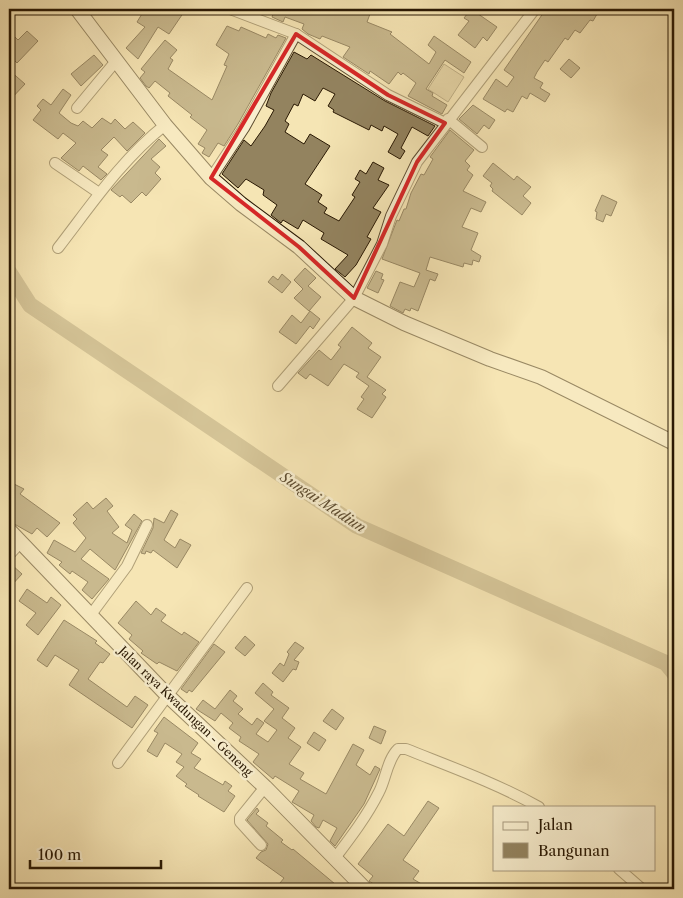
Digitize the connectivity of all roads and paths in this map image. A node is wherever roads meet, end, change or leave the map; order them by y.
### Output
1 (77, 9) edge
2 (230, 9) edge
3 (535, 9) edge
4 (296, 34) junction
5 (116, 61) junction
6 (77, 108) dead end
7 (447, 121) junction
8 (165, 124) junction
9 (482, 147) dead end
10 (55, 163) dead end
11 (211, 178) junction
12 (99, 193) junction
13 (58, 248) dead end
14 (354, 298) junction
15 (278, 386) dead end
16 (674, 444) edge
17 (148, 525) dead end
18 (9, 530) edge
19 (21, 542) junction
20 (9, 555) edge
21 (247, 588) dead end
22 (90, 616) junction
23 (167, 696) junction
24 (118, 763) dead end
25 (265, 787) junction
26 (537, 806) edge
27 (261, 844) dead end
28 (335, 858) junction
29 (620, 870) edge
30 (365, 889) edge
31 (642, 889) edge

1 - 5 street
2 - 4 street
3 - 7 street
4 - 7 street
4 - 11 street
5 - 6 street
5 - 8 street
7 - 9 street
7 - 14 street
8 - 11 street
8 - 12 street
10 - 12 street
11 - 14 street
12 - 13 street
14 - 15 street
14 - 16 street
17 - 22 street
18 - 19 street, Jalan raya Kwadungan - Geneng
19 - 20 street
19 - 22 street, Jalan raya Kwadungan - Geneng
21 - 23 street
22 - 23 street, Jalan raya Kwadungan - Geneng
23 - 24 street
23 - 25 street, Jalan raya Kwadungan - Geneng
25 - 27 street
25 - 28 street, Jalan raya Kwadungan - Geneng
26 - 28 street
28 - 30 street, Jalan raya Kwadungan - Geneng
29 - 31 street

